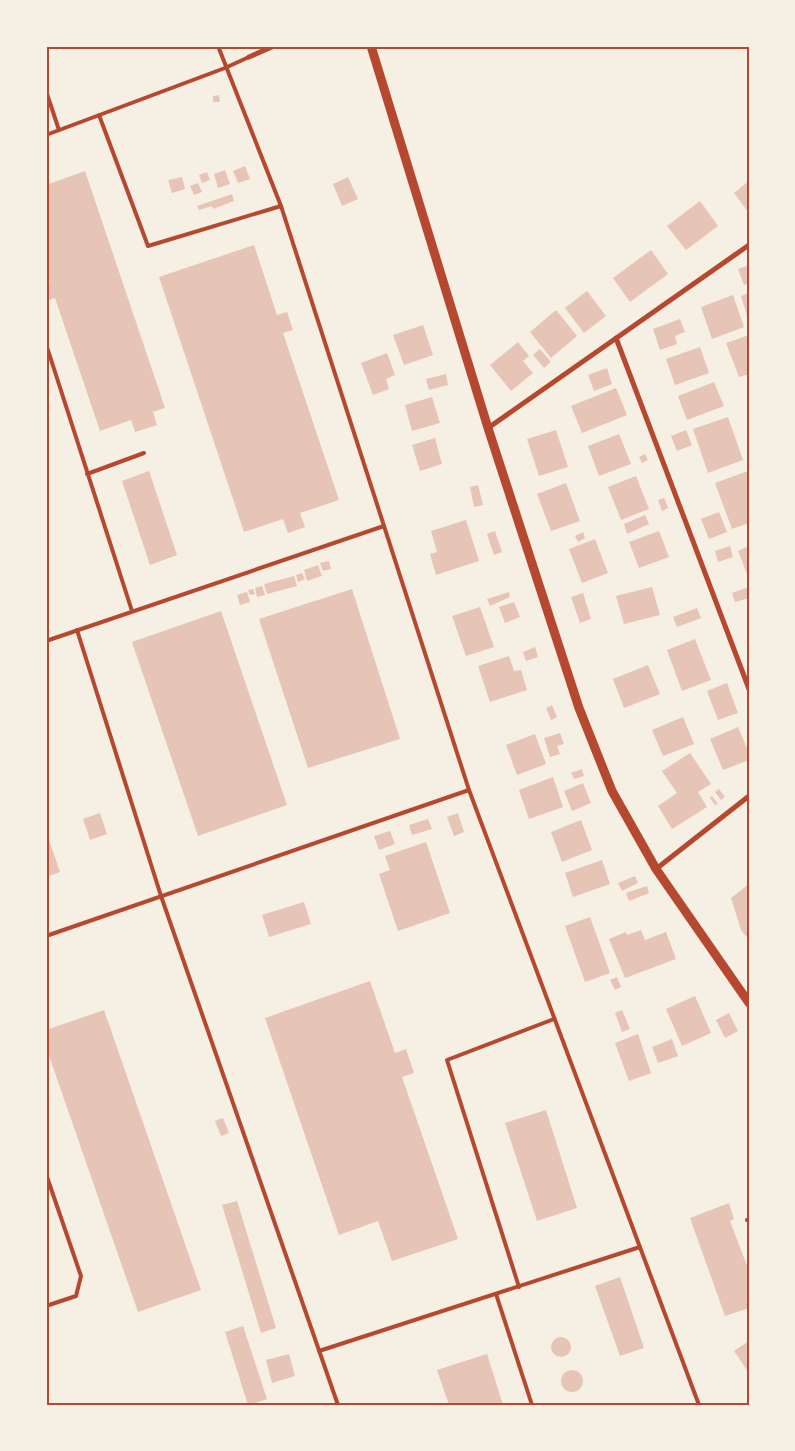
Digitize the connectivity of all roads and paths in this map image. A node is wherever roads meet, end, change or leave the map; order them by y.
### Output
1 (218, 46) edge
2 (274, 46) edge
3 (371, 46) edge
4 (249, 57) joint
5 (225, 68) junction
6 (46, 91) edge
7 (99, 115) junction
8 (60, 130) junction
9 (46, 135) edge
10 (281, 206) junction
11 (749, 245) edge
12 (616, 338) junction
13 (46, 344) edge
14 (488, 428) junction
15 (144, 453) dead end
16 (87, 474) junction
17 (384, 526) junction
18 (132, 611) junction
19 (77, 630) junction
20 (46, 641) edge
21 (749, 689) edge
22 (469, 790) junction
23 (749, 796) edge
24 (656, 869) junction
25 (161, 896) junction
26 (46, 936) edge
27 (747, 997) edge
28 (554, 1019) junction
29 (46, 1174) edge
30 (640, 1247) junction
31 (519, 1286) junction
32 (496, 1294) junction
33 (46, 1306) edge
34 (319, 1351) junction
35 (338, 1405) edge
36 (532, 1405) edge
37 (699, 1405) edge

1 - 5 lane
2 - 4 street
3 - 14 street
4 - 5 lane
5 - 7 lane
5 - 10 lane
6 - 8 lane
7 - 8 lane
7 - 10 lane
8 - 9 lane
10 - 17 lane
11 - 12 street
12 - 14 street
12 - 21 street
13 - 16 lane
14 - 24 street
15 - 16 lane
16 - 18 lane
17 - 18 lane
17 - 22 lane
18 - 19 lane
19 - 20 lane
19 - 25 lane
22 - 25 lane
22 - 28 lane
23 - 24 street
24 - 27 street
25 - 26 lane
25 - 34 lane
28 - 30 lane
28 - 31 lane
29 - 33 lane
30 - 31 lane
30 - 37 lane
31 - 32 lane
32 - 34 lane
32 - 36 lane
34 - 35 lane

